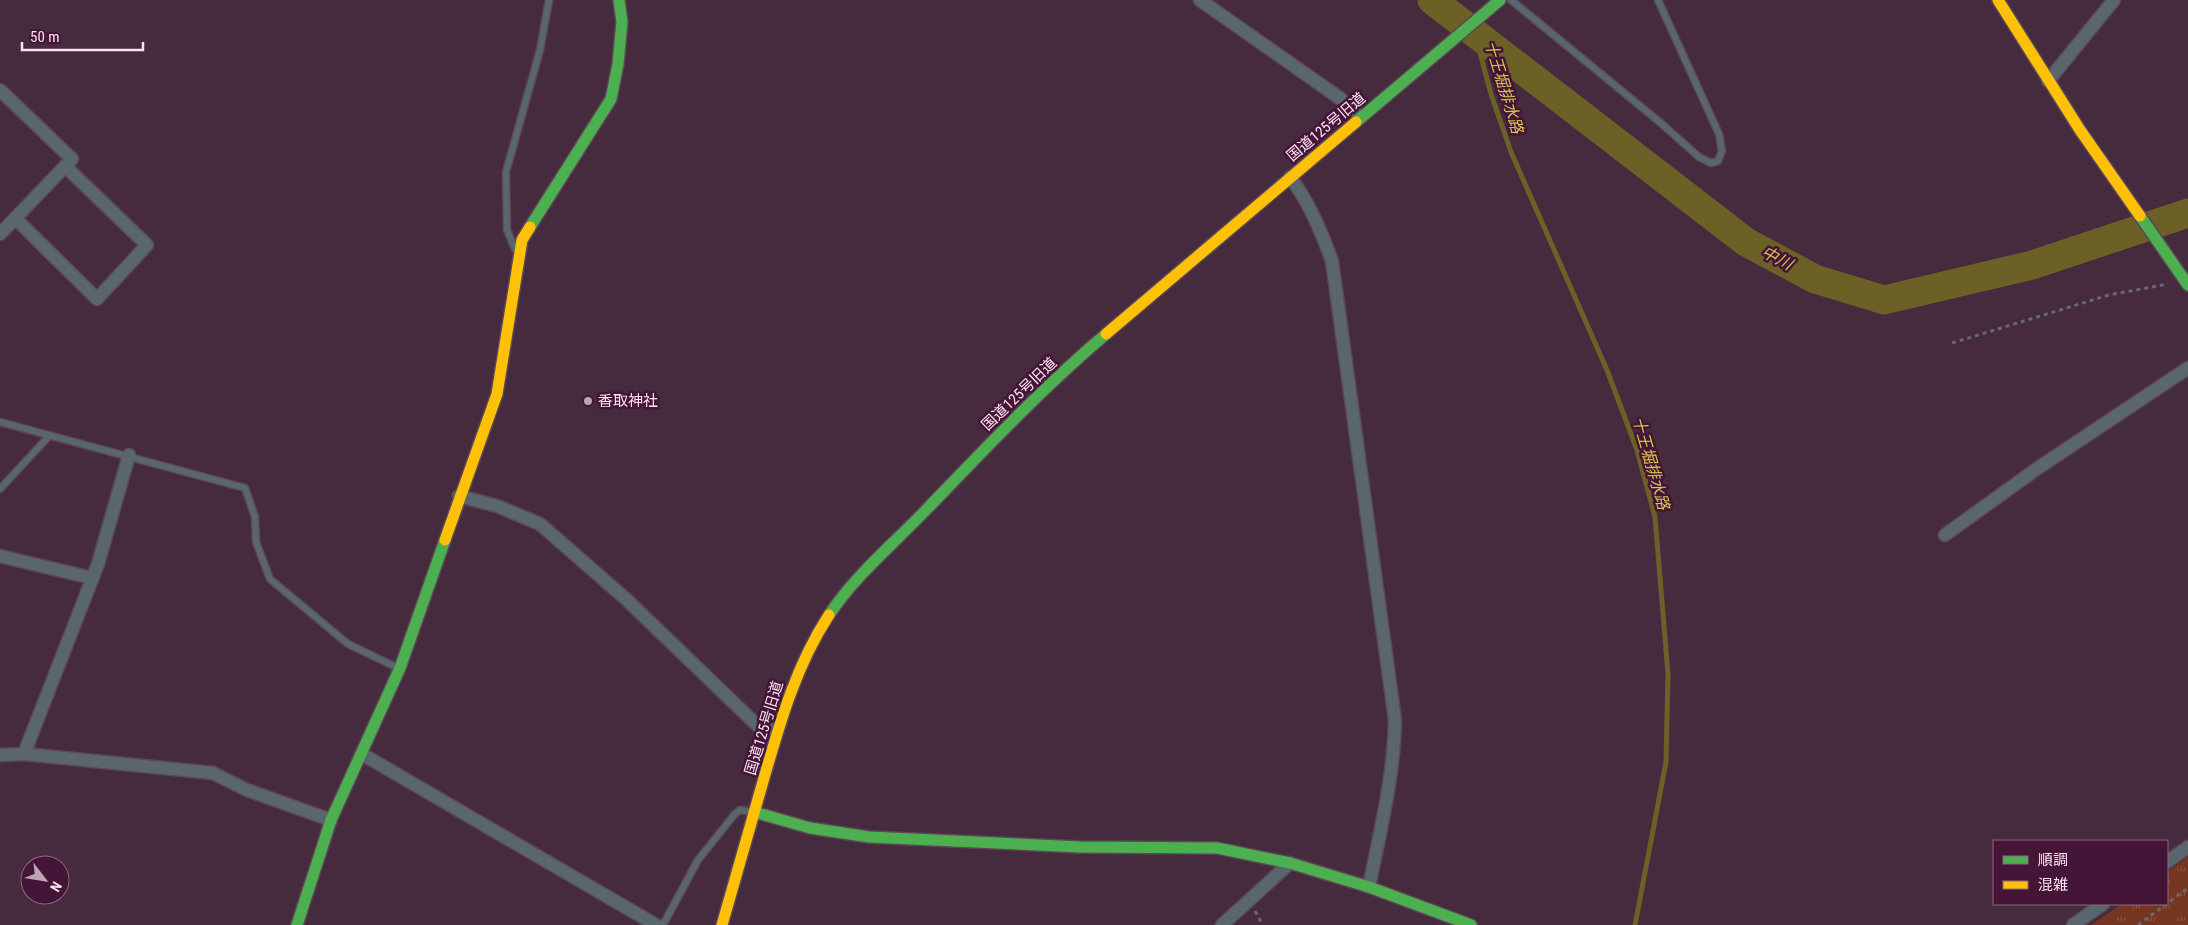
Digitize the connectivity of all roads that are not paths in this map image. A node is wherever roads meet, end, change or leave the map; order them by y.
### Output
1 (549, 0) edge
2 (619, 0) edge
3 (1200, 0) edge
4 (1511, 0) edge
5 (1658, 0) edge
6 (1998, 0) edge
7 (2114, 0) edge
8 (1499, 1) edge
9 (2048, 81) junction
10 (0, 90) edge
11 (1360, 117) junction
12 (65, 166) junction
13 (1290, 177) junction
14 (16, 218) junction
15 (0, 234) edge
16 (519, 258) junction
17 (2187, 283) edge
18 (2188, 368) edge
19 (0, 422) edge
20 (50, 435) junction
21 (129, 455) junction
22 (0, 489) edge
23 (459, 496) junction
24 (1945, 535) dead end
25 (0, 556) edge
26 (92, 578) junction
27 (400, 668) junction
28 (777, 732) junction
29 (24, 754) junction
30 (362, 754) junction
31 (0, 755) edge
32 (754, 812) junction
33 (331, 820) junction
34 (2188, 846) edge
35 (2168, 861) edge
36 (1290, 863) junction
37 (1369, 888) junction
38 (2102, 905) edge
39 (651, 924) edge
40 (297, 925) edge
41 (663, 925) edge
42 (722, 925) edge
43 (1222, 925) edge
44 (1471, 925) edge
45 (2073, 925) edge

1 - 16 lane
2 - 16 street
3 - 11 street
4 - 5 lane
6 - 9 street
7 - 9 street
8 - 11 street, 国道125号旧道
9 - 17 street
10 - 12 street
11 - 13 street, 国道125号旧道
12 - 14 street
12 - 14 street
13 - 28 street, 国道125号旧道
13 - 37 street
14 - 15 street
16 - 23 street
18 - 24 street
19 - 20 lane
20 - 21 lane
20 - 22 lane
21 - 26 street
21 - 27 lane
23 - 27 street
23 - 28 street
25 - 26 street
26 - 29 street
27 - 30 street
28 - 32 street, 国道125号旧道
29 - 31 street
29 - 33 street
30 - 33 street
30 - 39 street
32 - 36 street
32 - 41 lane
32 - 42 street, 国道125号旧道
33 - 40 street
34 - 35 street
36 - 37 street
36 - 43 street
37 - 44 street
38 - 45 street

